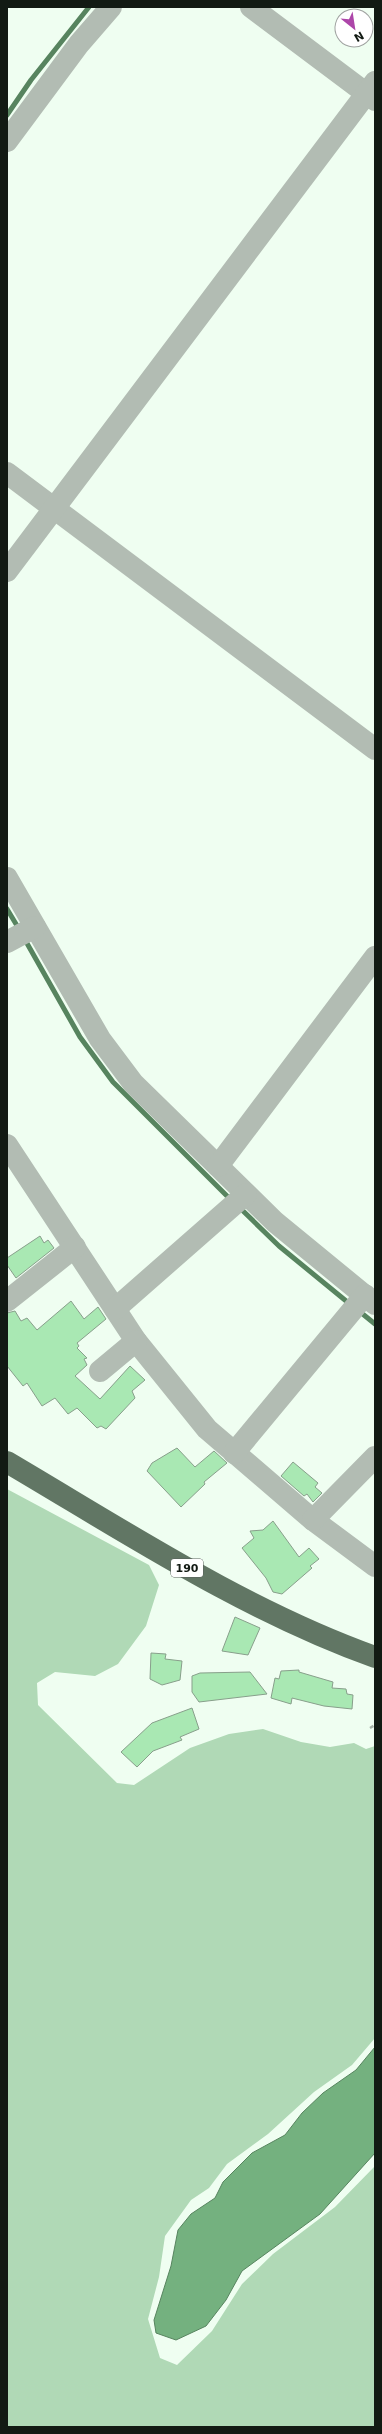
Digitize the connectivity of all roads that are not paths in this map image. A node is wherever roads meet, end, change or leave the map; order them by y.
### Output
1 (111, 7) edge
2 (251, 7) edge
3 (372, 92) edge
4 (7, 141) edge
5 (7, 473) edge
6 (55, 508) junction
7 (7, 571) edge
8 (375, 749) edge
9 (7, 878) edge
10 (35, 928) junction
11 (7, 942) edge
12 (375, 957) edge
13 (7, 1145) edge
14 (218, 1166) junction
15 (246, 1194) junction
16 (75, 1247) junction
17 (370, 1300) edge
18 (7, 1301) edge
19 (116, 1309) junction
20 (136, 1341) junction
21 (100, 1371) dead end
22 (234, 1453) junction
23 (375, 1457) edge
24 (7, 1462) edge
25 (313, 1520) junction
26 (375, 1566) edge
27 (375, 1657) edge

1 - 4 street
2 - 3 street
3 - 6 street
5 - 6 street
6 - 7 street
6 - 8 street
9 - 10 street
10 - 11 street
10 - 14 street
12 - 14 street
13 - 16 street
14 - 15 street
15 - 17 street
15 - 19 street
16 - 18 street
16 - 19 street
17 - 22 street
19 - 20 street
20 - 21 street
20 - 22 street
22 - 25 street
23 - 25 street
24 - 27 highway, 190
25 - 26 street

